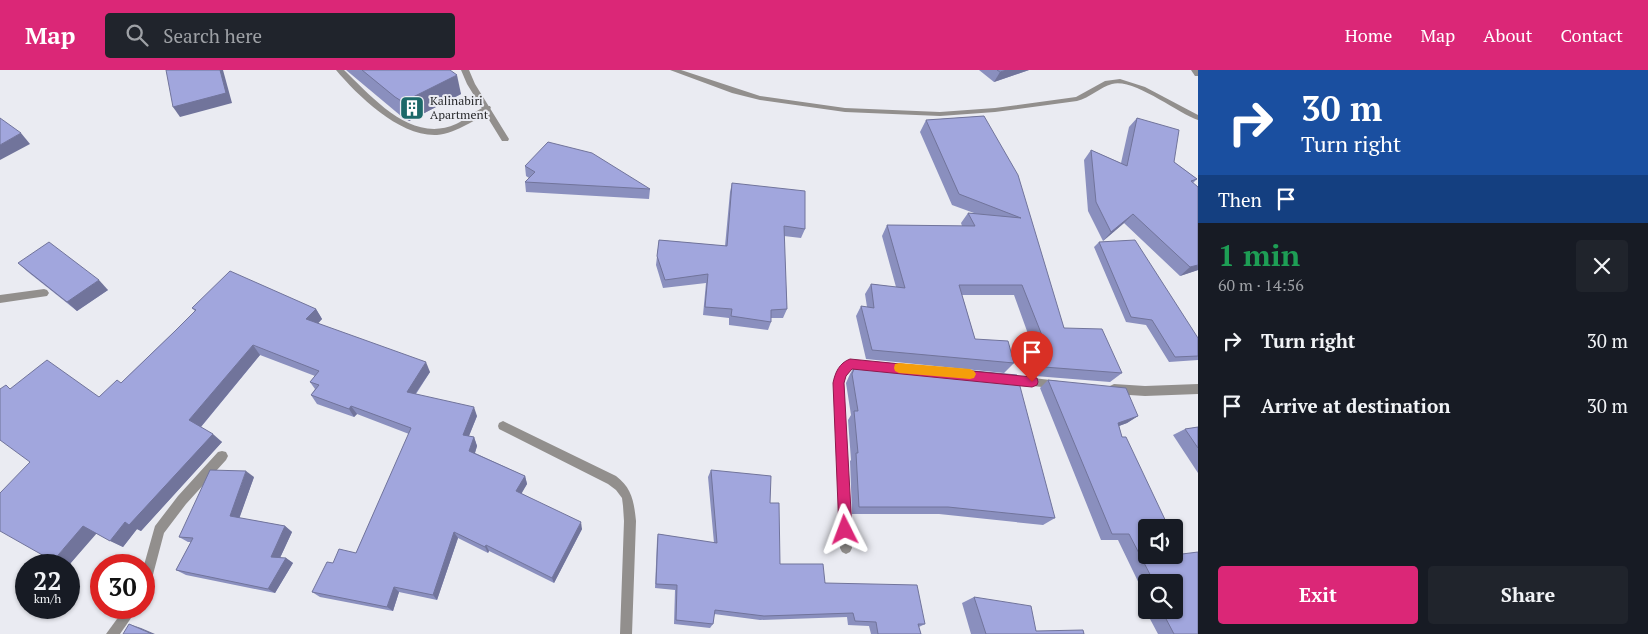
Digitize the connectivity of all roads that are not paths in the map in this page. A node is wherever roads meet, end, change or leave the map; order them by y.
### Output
1 (340, 70) edge
2 (465, 70) edge
3 (674, 70) edge
4 (1195, 70) edge
5 (1198, 74) edge
6 (487, 108) junction
7 (1198, 118) edge
8 (505, 139) dead end
9 (44, 293) edge
10 (0, 299) edge
11 (879, 366) edge
12 (994, 377) edge
13 (1071, 386) edge
14 (1098, 388) edge
15 (1198, 389) edge
16 (503, 426) dead end
17 (222, 456) dead end
18 (846, 548) dead end
19 (153, 554) edge
20 (124, 619) edge
21 (112, 634) edge
22 (626, 634) edge

1 - 6 street
2 - 6 street
3 - 7 street
4 - 5 street
6 - 8 street
9 - 10 street
11 - 18 street
12 - 13 street
14 - 15 street
16 - 22 street
17 - 19 street
20 - 21 street

